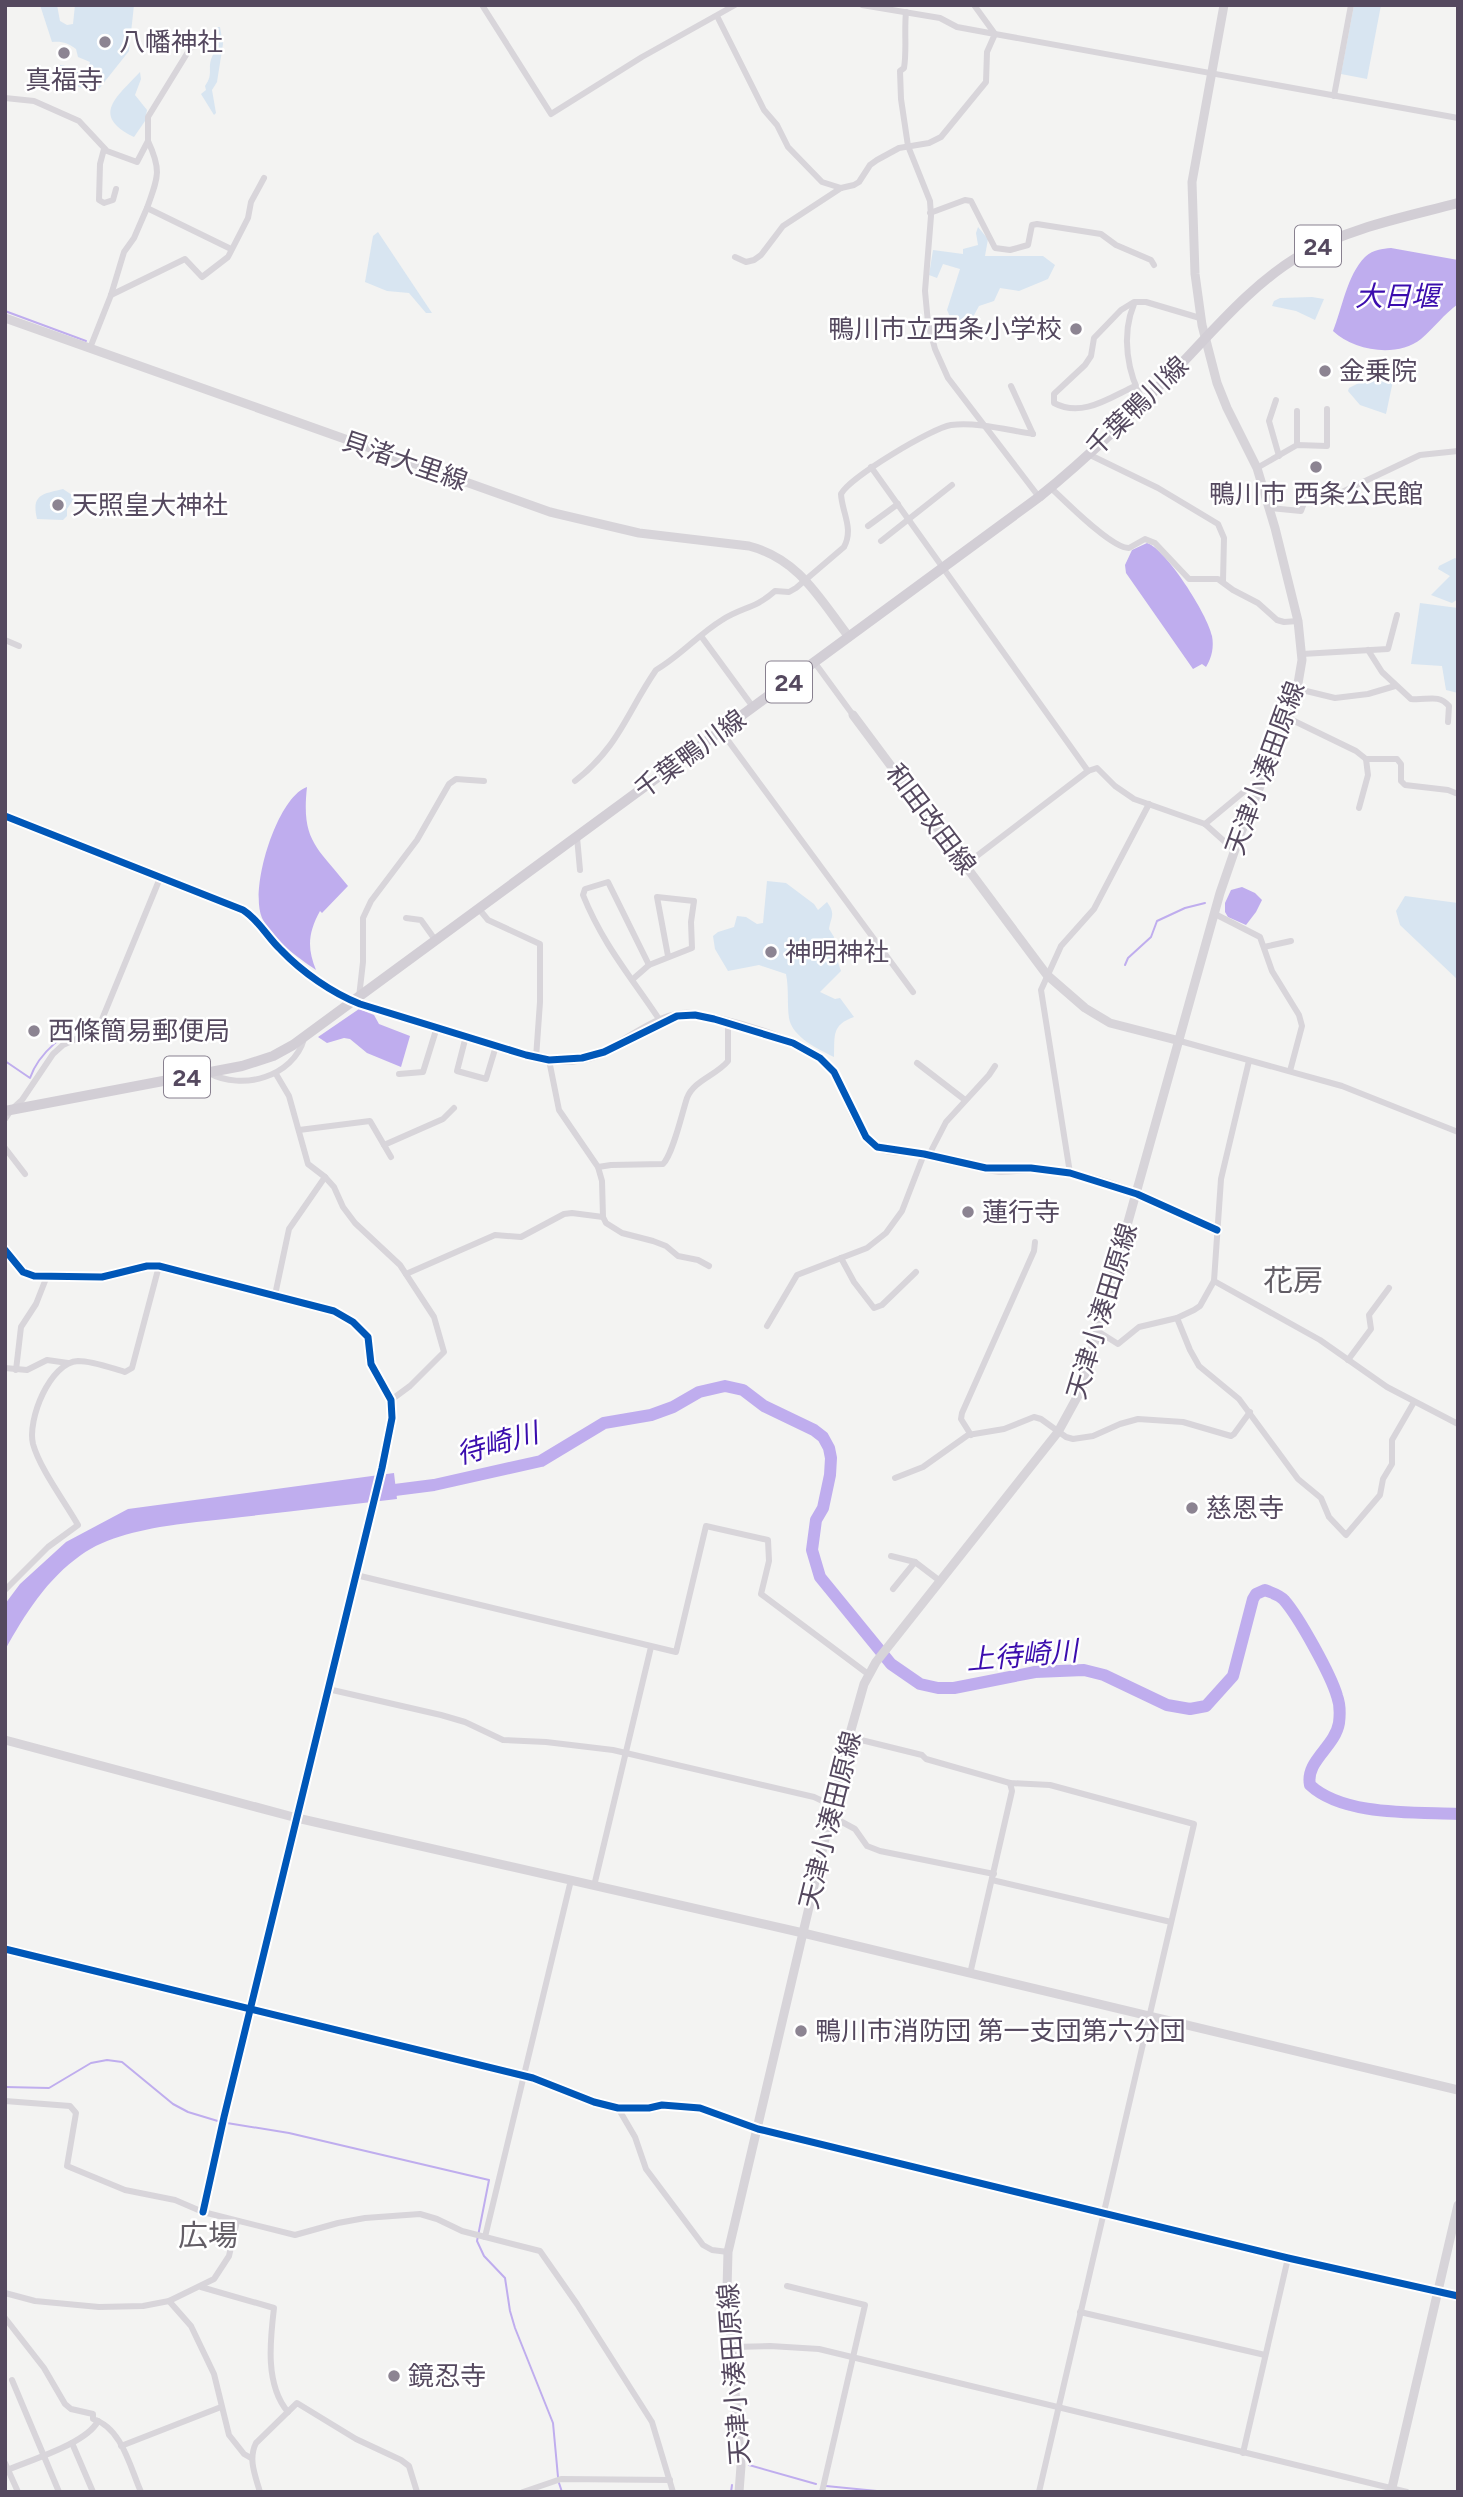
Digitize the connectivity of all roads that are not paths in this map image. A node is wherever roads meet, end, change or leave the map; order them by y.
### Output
1 (482, 5) edge
2 (735, 5) edge
3 (862, 5) edge
4 (974, 5) edge
5 (1223, 5) edge
6 (1351, 5) edge
7 (905, 12) junction
8 (717, 16) junction
9 (995, 34) junction
10 (197, 46) dead end
11 (1211, 72) junction
12 (1334, 96) junction
13 (5, 99) edge
14 (1458, 118) edge
15 (148, 141) junction
16 (908, 146) junction
17 (104, 149) junction
18 (264, 178) dead end
19 (841, 188) junction
20 (116, 189) dead end
21 (1458, 203) edge
22 (147, 208) junction
23 (930, 213) junction
24 (231, 249) junction
25 (735, 257) dead end
26 (1154, 265) dead end
27 (111, 295) junction
28 (1134, 302) junction
29 (5, 318) edge
30 (1200, 318) junction
31 (1205, 339) junction
32 (90, 348) junction
33 (1010, 386) dead end
34 (1135, 386) junction
35 (1276, 400) dead end
36 (1144, 402) junction
37 (1327, 409) dead end
38 (1297, 411) dead end
39 (984, 426) junction
40 (1297, 445) junction
41 (1458, 451) edge
42 (1088, 454) junction
43 (1279, 456) junction
44 (871, 467) junction
45 (1256, 468) junction
46 (952, 485) dead end
47 (1051, 488) junction
48 (1039, 497) junction
49 (898, 504) junction
50 (1269, 508) junction
51 (909, 519) junction
52 (868, 526) dead end
53 (881, 541) dead end
54 (944, 568) junction
55 (806, 581) junction
56 (1223, 581) junction
57 (1397, 615) dead end
58 (1298, 621) junction
59 (701, 636) junction
60 (849, 637) junction
61 (5, 640) edge
62 (19, 646) dead end
63 (1367, 650) junction
64 (1302, 654) junction
65 (815, 663) junction
66 (1395, 686) junction
67 (1298, 689) junction
68 (753, 707) junction
69 (853, 715) joint
70 (1288, 718) junction
71 (1448, 722) dead end
72 (721, 731) junction
73 (1366, 759) junction
74 (1088, 771) junction
75 (575, 780) dead end
76 (484, 781) dead end
77 (1258, 791) junction
78 (1458, 794) edge
79 (1149, 804) junction
80 (1359, 808) dead end
81 (5, 816) edge
82 (1205, 824) junction
83 (577, 837) junction
84 (1234, 850) junction
85 (965, 864) junction
86 (580, 870) dead end
87 (160, 878) junction
88 (480, 909) junction
89 (1215, 914) junction
90 (406, 918) dead end
91 (1291, 940) dead end
92 (436, 942) junction
93 (1264, 947) junction
94 (668, 956) junction
95 (649, 965) junction
96 (1047, 975) junction
97 (633, 979) junction
98 (913, 992) dead end
99 (356, 999) junction
100 (662, 1022) junction
101 (729, 1024) junction
102 (437, 1027) junction
103 (466, 1036) junction
104 (304, 1037) junction
105 (1180, 1041) junction
106 (496, 1046) junction
107 (536, 1058) junction
108 (549, 1060) junction
109 (1249, 1062) junction
110 (917, 1063) dead end
111 (995, 1066) dead end
112 (1290, 1071) junction
113 (209, 1073) junction
114 (276, 1074) junction
115 (399, 1074) dead end
116 (965, 1100) junction
117 (454, 1108) dead end
118 (7, 1113) edge
119 (299, 1130) junction
120 (1458, 1132) edge
121 (384, 1145) junction
122 (6, 1152) edge
123 (927, 1154) junction
124 (391, 1157) dead end
125 (598, 1167) junction
126 (1070, 1173) junction
127 (24, 1174) dead end
128 (325, 1177) junction
129 (1137, 1194) junction
130 (603, 1217) junction
131 (1217, 1230) junction
132 (1035, 1242) dead end
133 (5, 1250) edge
134 (841, 1258) junction
135 (159, 1266) junction
136 (709, 1266) dead end
137 (916, 1272) dead end
138 (406, 1274) junction
139 (47, 1276) junction
140 (1214, 1281) junction
141 (1389, 1288) dead end
142 (275, 1295) junction
143 (1177, 1318) junction
144 (767, 1326) dead end
145 (1099, 1332) junction
146 (1348, 1360) junction
147 (68, 1363) junction
148 (5, 1368) edge
149 (16, 1370) junction
150 (391, 1400) junction
151 (1414, 1402) junction
152 (1250, 1412) junction
153 (1458, 1424) edge
154 (1058, 1432) junction
155 (971, 1435) junction
156 (895, 1478) dead end
157 (891, 1556) dead end
158 (915, 1562) junction
159 (356, 1575) junction
160 (940, 1581) junction
161 (893, 1589) dead end
162 (5, 1590) edge
163 (651, 1647) junction
164 (868, 1674) junction
165 (328, 1689) junction
166 (849, 1737) junction
167 (5, 1740) edge
168 (626, 1752) junction
169 (1010, 1783) junction
170 (832, 1811) junction
171 (297, 1818) junction
172 (993, 1877) junction
173 (571, 1880) junction
174 (594, 1886) junction
175 (1171, 1922) junction
176 (803, 1933) junction
177 (5, 1949) edge
178 (970, 1974) junction
179 (249, 2010) junction
180 (1149, 2016) junction
181 (524, 2076) junction
182 (1458, 2090) edge
183 (5, 2101) edge
184 (618, 2108) junction
185 (758, 2129) junction
186 (1458, 2205) edge
187 (203, 2213) junction
188 (1105, 2213) junction
189 (237, 2221) junction
190 (480, 2236) junction
191 (728, 2252) junction
192 (1288, 2258) junction
193 (787, 2286) dead end
194 (201, 2287) junction
195 (1438, 2291) junction
196 (5, 2293) edge
197 (1458, 2296) edge
198 (169, 2301) junction
199 (1080, 2312) junction
200 (5, 2318) edge
201 (733, 2347) junction
202 (1265, 2355) junction
203 (854, 2358) junction
204 (11, 2380) edge
205 (221, 2407) junction
206 (1059, 2408) junction
207 (288, 2412) junction
208 (99, 2421) junction
209 (72, 2443) junction
210 (121, 2446) junction
211 (1242, 2453) junction
212 (43, 2455) junction
213 (251, 2458) junction
214 (6, 2468) edge
215 (670, 2480) junction
216 (1392, 2490) edge
217 (18, 2492) edge
218 (59, 2492) edge
219 (93, 2492) edge
220 (141, 2492) edge
221 (260, 2492) edge
222 (417, 2492) edge
223 (523, 2492) edge
224 (673, 2492) edge
225 (739, 2492) edge
226 (822, 2492) edge
227 (1039, 2492) edge
228 (1407, 2492) edge

1 - 8 street
2 - 8 street
3 - 7 street
4 - 9 street
5 - 11 street, 天津小湊田原線
6 - 12 street
7 - 9 street
7 - 16 street
8 - 19 street
9 - 11 street
9 - 16 street
10 - 15 street
11 - 12 street
11 - 30 street, 天津小湊田原線
12 - 14 street
13 - 17 street
15 - 17 street
15 - 22 street
16 - 19 street
16 - 23 street
17 - 20 street
18 - 24 street
19 - 25 street
21 - 31 main road, 千葉鴨川線 / 24
22 - 24 street
22 - 27 street
23 - 26 street
23 - 39 street
24 - 27 street
27 - 32 street
28 - 30 street
28 - 34 street
28 - 34 street
29 - 32 street, 貝渚大里線
30 - 31 street, 天津小湊田原線
31 - 36 main road, 千葉鴨川線 / 24
31 - 45 street, 天津小湊田原線
32 - 55 street, 貝渚大里線
33 - 39 street
34 - 36 street
35 - 43 street
36 - 42 main road, 千葉鴨川線 / 24
37 - 40 street
38 - 40 street
39 - 44 street
39 - 48 street
40 - 43 street
41 - 50 street
42 - 47 main road, 千葉鴨川線 / 24
42 - 56 street
43 - 45 street
44 - 49 street
44 - 55 street
45 - 50 street, 天津小湊田原線
46 - 51 street
47 - 48 main road, 千葉鴨川線 / 24
47 - 56 street
48 - 54 main road, 千葉鴨川線 / 24
49 - 51 street
49 - 52 street
50 - 58 street, 天津小湊田原線
51 - 53 street
51 - 54 street
54 - 60 main road, 千葉鴨川線 / 24
54 - 74 street
55 - 59 street
55 - 60 street, 貝渚大里線
56 - 58 street
57 - 63 street
58 - 64 street, 天津小湊田原線
59 - 68 street
59 - 75 street
60 - 65 main road, 千葉鴨川線 / 24
61 - 62 street
63 - 64 street
63 - 66 street
64 - 67 street, 天津小湊田原線
65 - 68 main road, 千葉鴨川線 / 24
65 - 69 street, 和田改田線
66 - 67 street
66 - 71 street
67 - 70 street, 天津小湊田原線
68 - 72 main road, 千葉鴨川線 / 24
69 - 85 street, 和田改田線
70 - 73 street
70 - 77 street, 天津小湊田原線
72 - 83 main road, 千葉鴨川線 / 24
72 - 98 street
73 - 78 street
73 - 80 street
74 - 79 street
74 - 85 street
76 - 99 street
77 - 82 street
77 - 84 street, 天津小湊田原線
79 - 82 street
79 - 96 street
81 - 87 street
82 - 84 street
83 - 86 street
83 - 88 main road, 千葉鴨川線 / 24
84 - 89 street, 天津小湊田原線
85 - 96 street, 和田改田線
87 - 99 street
87 - 118 street
88 - 92 main road, 千葉鴨川線 / 24
88 - 107 street
89 - 93 street
89 - 105 street, 天津小湊田原線
90 - 92 street
91 - 93 street
92 - 99 main road, 千葉鴨川線 / 24
93 - 112 street
94 - 94 street
94 - 95 street
95 - 97 street
95 - 97 street
96 - 105 street, 和田改田線
96 - 126 street
97 - 100 street
99 - 102 street
99 - 104 main road, 千葉鴨川線 / 24
100 - 101 street
100 - 108 street
101 - 123 street
101 - 125 street
102 - 103 street
102 - 115 street
103 - 106 street
103 - 106 street
104 - 113 main road, 千葉鴨川線 / 24
104 - 114 street
105 - 109 street
105 - 129 street, 天津小湊田原線
106 - 107 street
107 - 108 street
108 - 125 street
109 - 112 street
109 - 131 street
110 - 116 street
111 - 116 street
112 - 120 street
113 - 114 street
113 - 118 main road, 千葉鴨川線 / 24
114 - 119 street
116 - 123 street
117 - 121 street
119 - 121 street
119 - 128 street
121 - 124 street
122 - 127 street
123 - 126 street
123 - 134 street
125 - 130 street
126 - 129 street
128 - 138 street
128 - 142 street
129 - 131 street
129 - 145 street, 天津小湊田原線
130 - 136 street
130 - 138 street
131 - 140 street
132 - 155 street
133 - 139 street
134 - 137 street
134 - 144 street
135 - 139 street
135 - 142 street
135 - 147 street
138 - 150 street
139 - 149 street
140 - 143 street
140 - 146 street
141 - 146 street
142 - 150 street
143 - 145 street
143 - 152 street
145 - 154 street, 天津小湊田原線
146 - 151 street
147 - 149 street
147 - 162 street
148 - 149 street
150 - 159 street
151 - 152 street
151 - 153 street
152 - 154 street
154 - 155 street
154 - 160 street, 天津小湊田原線
155 - 156 street
157 - 158 street
158 - 160 street
158 - 161 street
159 - 163 street
159 - 165 street
160 - 164 street, 天津小湊田原線
163 - 164 street
163 - 168 street
164 - 166 street, 天津小湊田原線
165 - 168 street
165 - 171 street
166 - 169 street
166 - 170 street, 天津小湊田原線
167 - 171 street
168 - 170 street
168 - 174 street
169 - 172 street
169 - 175 street
170 - 172 street
170 - 176 street, 天津小湊田原線
171 - 173 street
171 - 179 street
172 - 175 street
172 - 178 street
173 - 174 street
173 - 181 street
174 - 176 street
175 - 180 street
176 - 178 street
176 - 185 street, 天津小湊田原線
177 - 179 street
178 - 180 street
179 - 181 street
179 - 187 street
180 - 182 street
180 - 188 street
181 - 184 street
181 - 190 street
183 - 187 street
184 - 185 street
184 - 191 street
185 - 188 street
185 - 191 street, 天津小湊田原線
186 - 195 street
187 - 189 street
188 - 192 street
188 - 199 street
189 - 190 street
189 - 194 street
190 - 215 street
191 - 201 street, 天津小湊田原線
192 - 195 street
192 - 202 street
193 - 203 street
194 - 198 street
194 - 207 street
195 - 197 street
195 - 216 street
196 - 198 street
198 - 205 street
199 - 202 street
199 - 206 street
200 - 208 street
201 - 203 street
201 - 225 street, 天津小湊田原線
202 - 211 street
203 - 206 street
203 - 226 street
204 - 212 street
205 - 210 street
205 - 213 street
206 - 211 street
206 - 227 street
207 - 213 street
207 - 222 street
208 - 209 street
208 - 210 street
209 - 212 street
209 - 219 street
210 - 220 street
211 - 216 street
212 - 214 street
212 - 218 street
213 - 221 street
214 - 217 street
215 - 223 street
215 - 224 street
216 - 228 street

